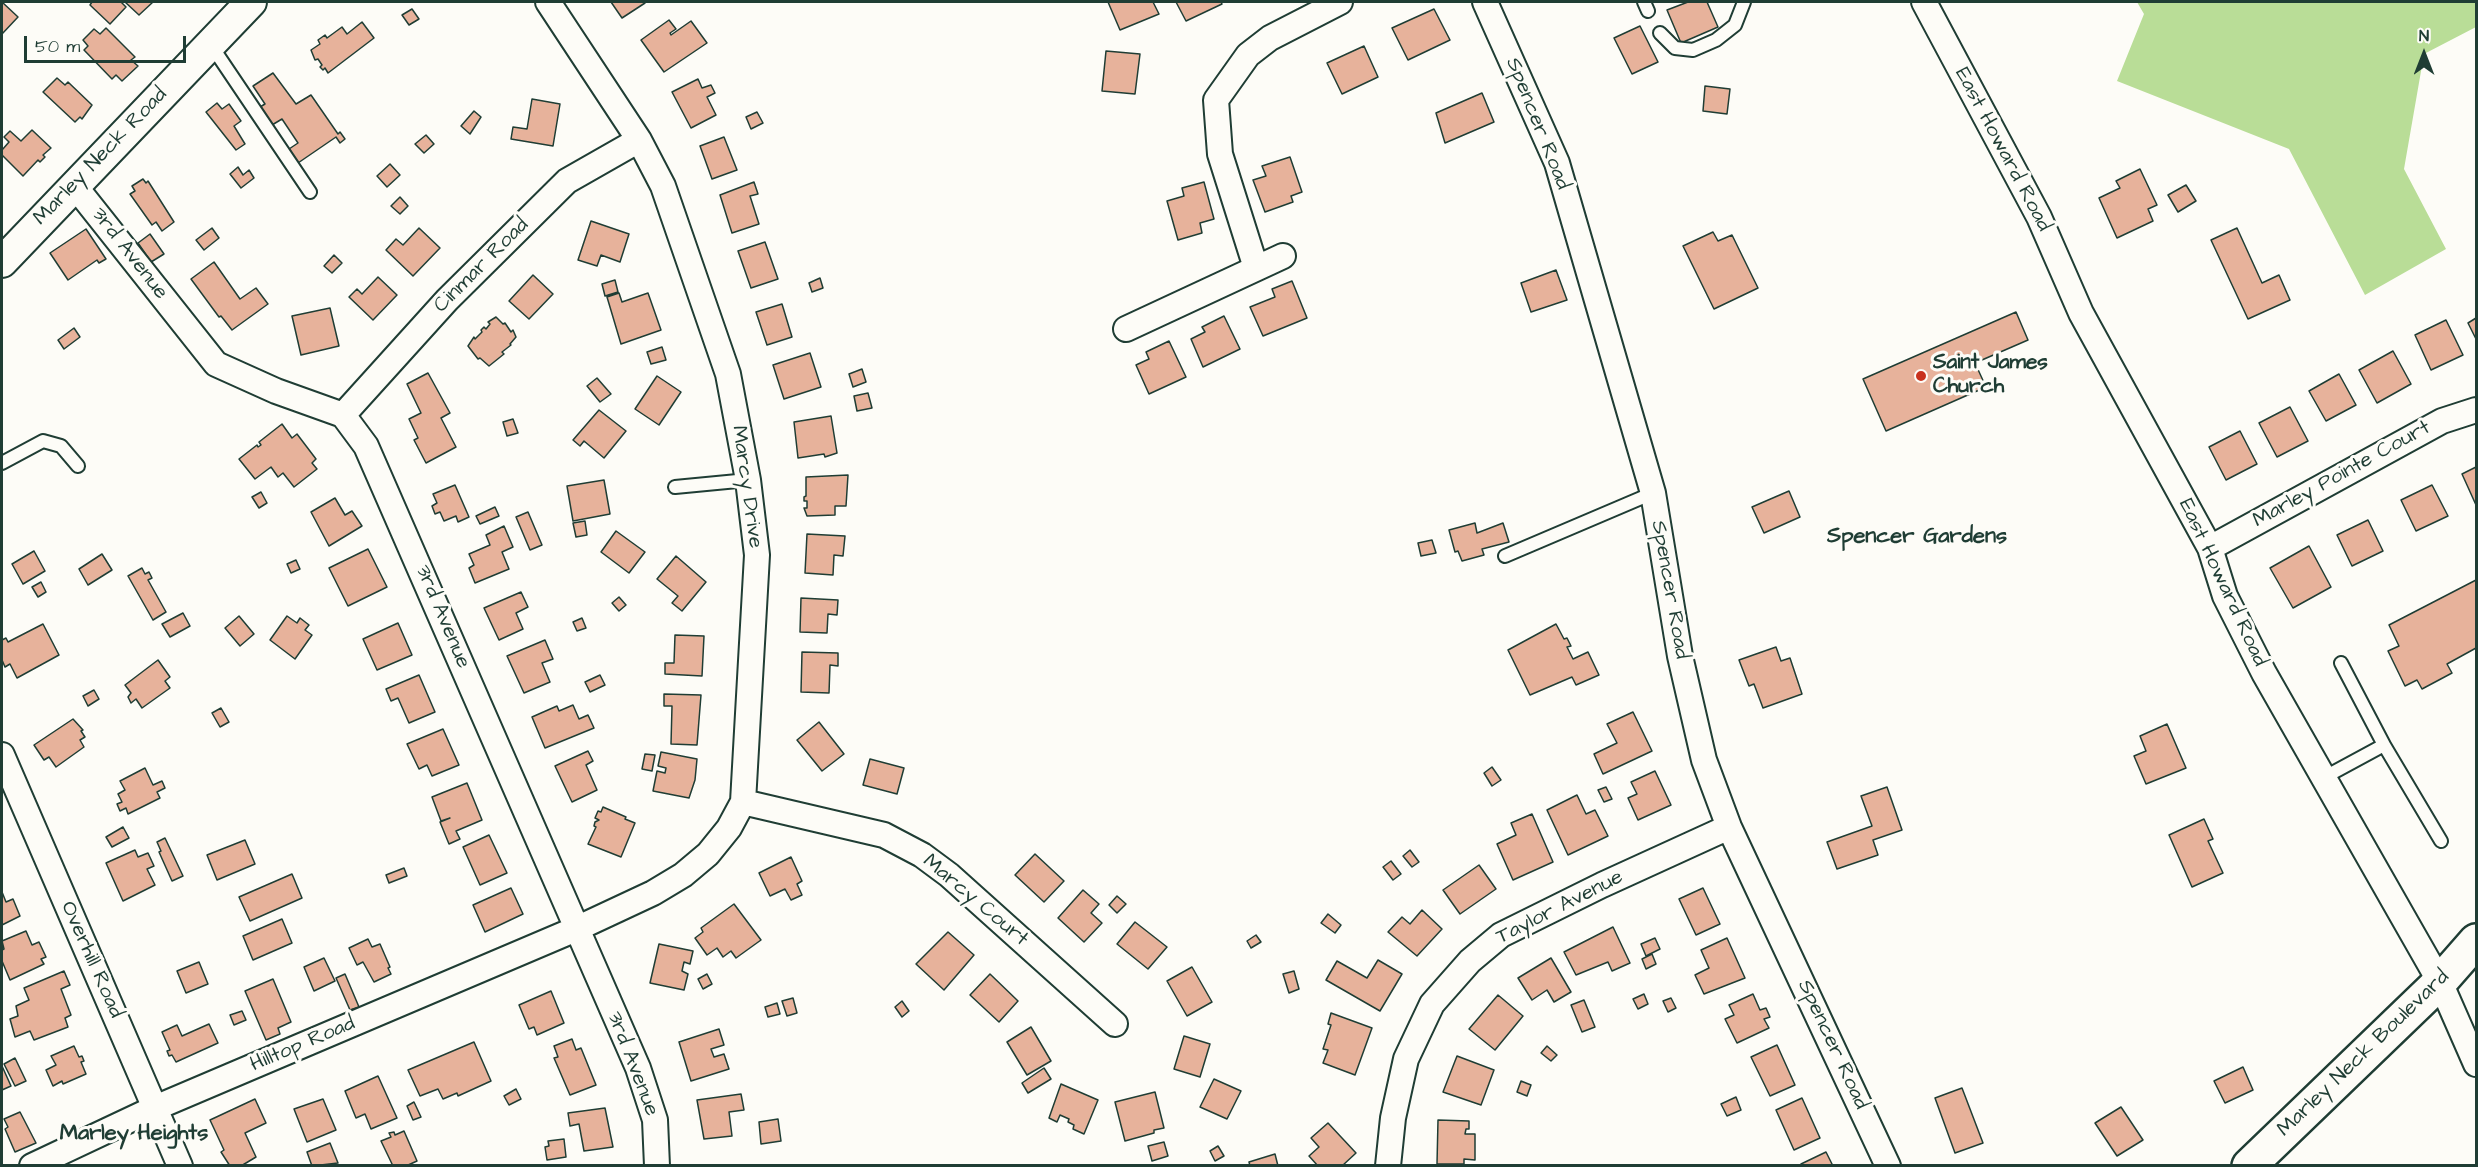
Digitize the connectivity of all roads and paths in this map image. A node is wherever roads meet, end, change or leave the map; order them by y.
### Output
1 (251, 2) edge
2 (548, 2) edge
3 (1340, 2) edge
4 (1485, 2) edge
5 (1744, 2) edge
6 (1924, 2) edge
7 (1660, 33) dead end
8 (210, 44) junction
9 (639, 140) junction
10 (74, 185) junction
11 (310, 192) dead end
12 (1283, 256) dead end
13 (2, 262) edge
14 (1256, 268) junction
15 (1126, 328) dead end
16 (2476, 410) edge
17 (343, 415) junction
18 (2, 463) edge
19 (78, 466) dead end
20 (748, 480) junction
21 (675, 487) dead end
22 (1653, 493) junction
23 (2210, 548) junction
24 (1505, 556) dead end
25 (2341, 663) dead end
26 (2384, 745) junction
27 (2, 755) edge
28 (2323, 778) junction
29 (743, 802) junction
30 (1729, 827) junction
31 (2441, 841) dead end
32 (576, 929) junction
33 (2476, 941) edge
34 (2440, 982) junction
35 (1115, 1024) dead end
36 (2476, 1064) edge
37 (155, 1108) junction
38 (32, 1166) edge
39 (180, 1166) edge
40 (657, 1166) edge
41 (1388, 1166) edge
42 (1888, 1166) edge
43 (2249, 1166) edge

1 - 8 street, Marley Neck Road
2 - 9 street, Marcy Drive
3 - 14 street
4 - 22 street, Spencer Road
5 - 7 lane
6 - 23 street, East Howard Road
8 - 10 street, Marley Neck Road
8 - 11 lane
9 - 17 street, Cinmar Road
9 - 20 street, Marcy Drive
10 - 13 street, Marley Neck Road
10 - 17 street, 3rd Avenue
12 - 14 street
14 - 15 street
16 - 23 street, Marley Pointe Court
17 - 32 street, 3rd Avenue
18 - 19 lane
20 - 21 lane
20 - 29 street, Marcy Drive
22 - 24 lane
22 - 30 street, Spencer Road
23 - 28 street, East Howard Road
25 - 26 lane
26 - 28 lane
26 - 31 lane
27 - 37 street, Overhill Road
28 - 34 street, East Howard Road
29 - 32 street, Marcy Drive
29 - 35 street, Marcy Court
30 - 41 street, Taylor Avenue
30 - 42 street, Spencer Road
32 - 37 street, Hilltop Road
32 - 40 street, 3rd Avenue
33 - 34 main road, Marley Neck Boulevard
34 - 36 street, East Howard Road
34 - 43 main road, Marley Neck Boulevard
37 - 38 street, Hilltop Road
37 - 39 street, Overhill Road

